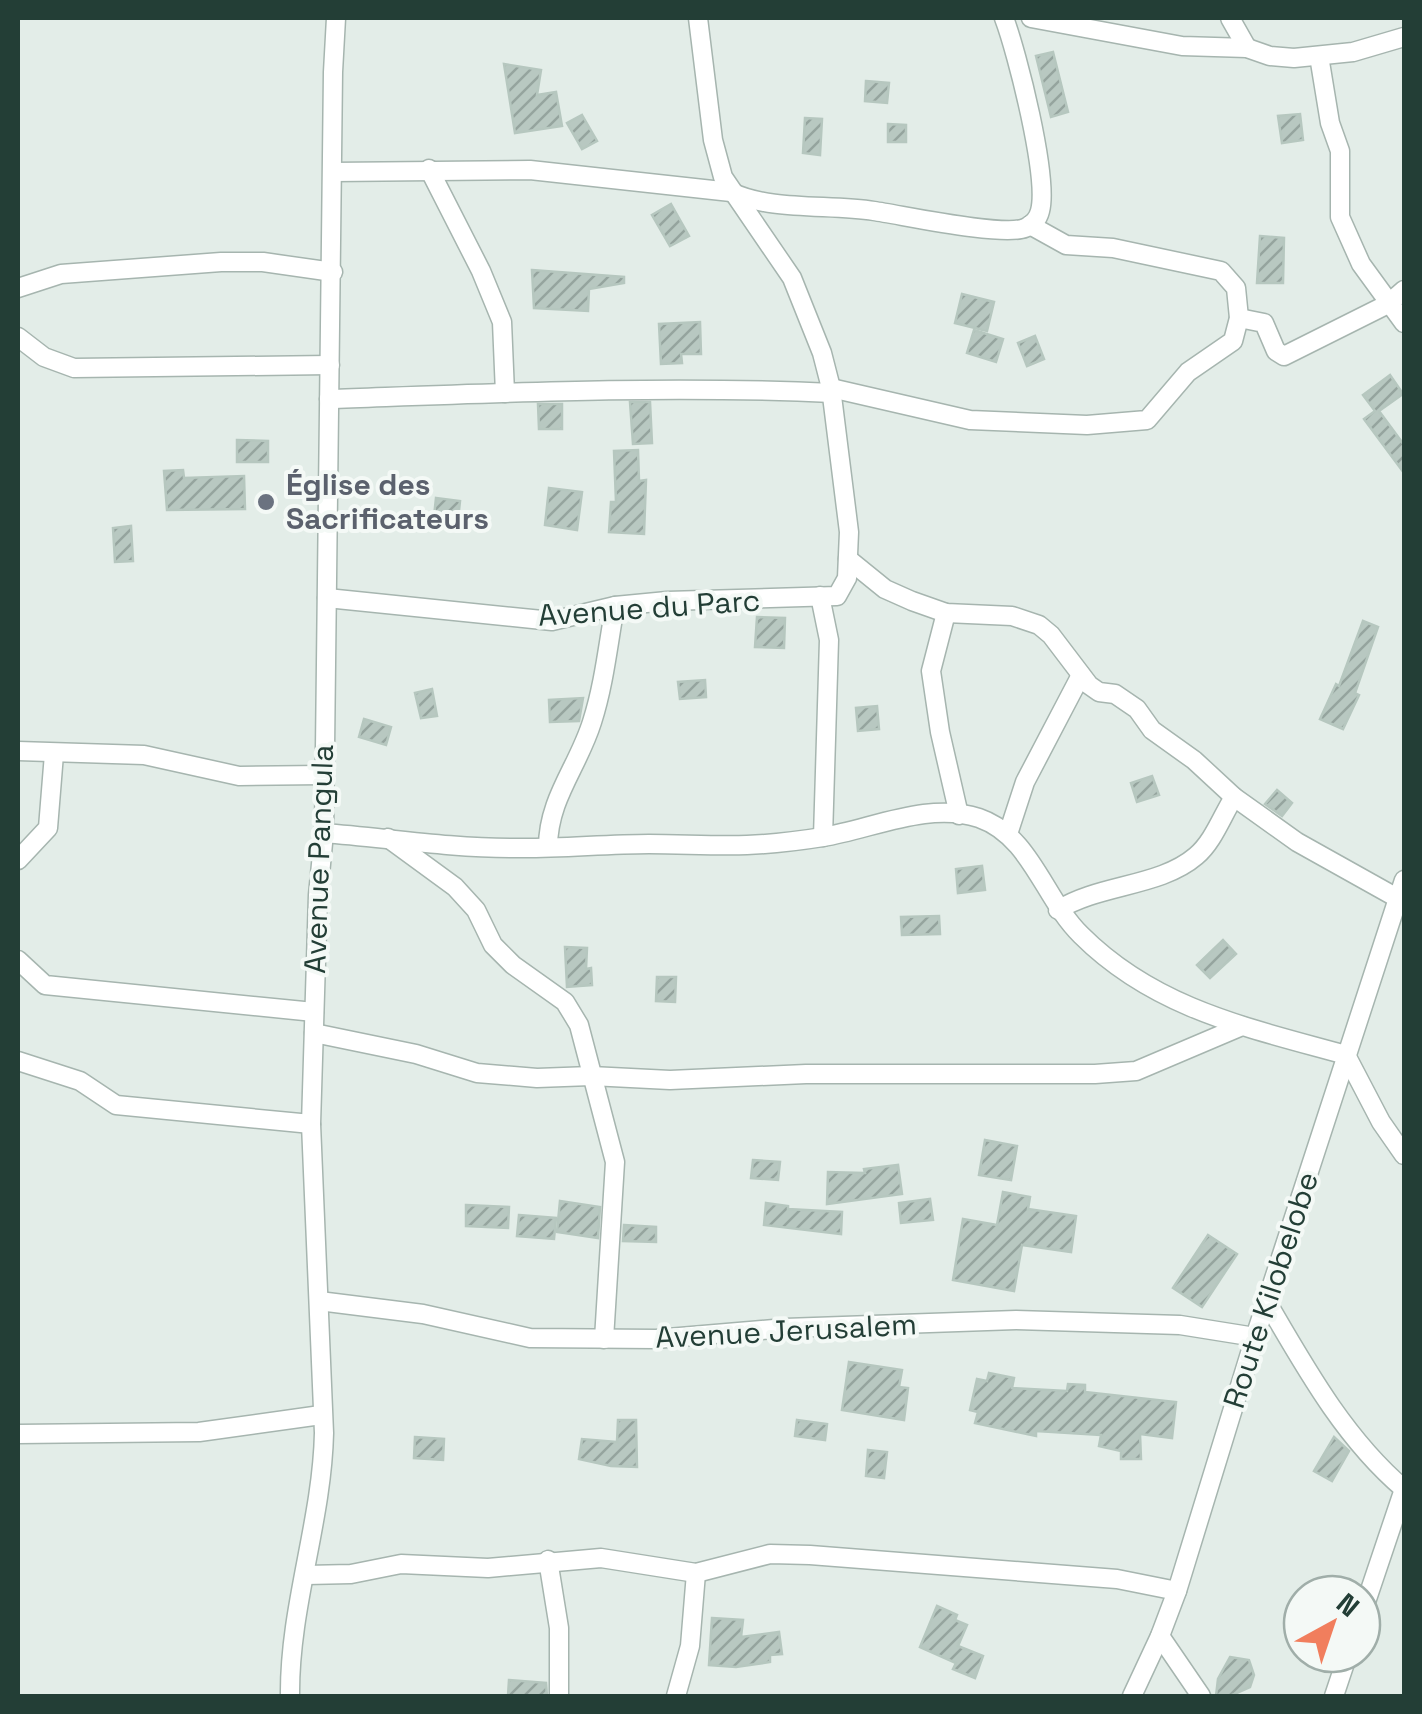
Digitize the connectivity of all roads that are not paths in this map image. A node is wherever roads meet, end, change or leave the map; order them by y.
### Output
1 (336, 18) edge
2 (698, 18) edge
3 (1004, 18) edge
4 (1031, 18) edge
5 (1230, 18) edge
6 (1404, 36) edge
7 (1247, 48) junction
8 (1319, 56) junction
9 (428, 169) junction
10 (332, 172) junction
11 (731, 192) junction
12 (1030, 225) junction
13 (333, 272) junction
14 (18, 288) edge
15 (1404, 290) edge
16 (1388, 304) junction
17 (1238, 318) junction
18 (1404, 322) edge
19 (18, 337) edge
20 (330, 365) junction
21 (832, 391) junction
22 (505, 392) junction
23 (329, 399) junction
24 (848, 559) junction
25 (820, 596) junction
26 (327, 598) junction
27 (615, 606) junction
28 (946, 613) junction
29 (1081, 676) junction
30 (18, 751) edge
31 (54, 754) junction
32 (323, 775) junction
33 (1234, 797) junction
34 (960, 815) junction
35 (324, 832) junction
36 (1008, 834) junction
37 (823, 837) junction
38 (388, 838) junction
39 (548, 847) junction
40 (18, 860) edge
41 (1402, 890) edge
42 (1058, 910) junction
43 (18, 960) edge
44 (314, 1012) junction
45 (1242, 1026) junction
46 (314, 1034) junction
47 (1346, 1055) junction
48 (18, 1061) edge
49 (591, 1076) junction
50 (311, 1124) junction
51 (1404, 1155) edge
52 (319, 1300) junction
53 (1267, 1302) junction
54 (1255, 1336) junction
55 (604, 1339) junction
56 (321, 1414) junction
57 (18, 1434) edge
58 (1404, 1489) edge
59 (548, 1560) junction
60 (696, 1572) junction
61 (1375, 1574) edge
62 (306, 1575) junction
63 (1177, 1591) junction
64 (1160, 1636) junction
65 (290, 1696) edge
66 (559, 1696) edge
67 (676, 1696) edge
68 (1132, 1696) edge
69 (1202, 1696) edge

1 - 10 street, Avenue Pangula
2 - 11 street
3 - 12 street
4 - 7 street
5 - 7 street
6 - 8 street
7 - 8 street
8 - 16 street
9 - 10 street
9 - 11 street
9 - 22 street
10 - 13 street, Avenue Pangula
11 - 12 street
11 - 21 street
12 - 17 street
13 - 14 street
13 - 20 street, Avenue Pangula
15 - 16 street
16 - 17 street
16 - 18 street
17 - 21 street
19 - 20 street
20 - 23 street, Avenue Pangula
21 - 22 street
21 - 24 street
22 - 23 street
23 - 26 street, Avenue Pangula
24 - 25 street
24 - 28 street
25 - 27 street, Avenue du Parc
25 - 37 street
26 - 27 street, Avenue du Parc
26 - 32 street, Avenue Pangula
27 - 39 street
28 - 29 street
28 - 34 street
29 - 33 street
29 - 36 street
30 - 31 street
31 - 32 street
31 - 40 street
32 - 35 street, Avenue Pangula
33 - 41 street
33 - 42 street
34 - 36 street
34 - 37 street
35 - 38 street
35 - 44 street, Avenue Pangula
36 - 42 street
37 - 39 street
38 - 39 street
38 - 49 street
41 - 47 street, Route Kilobelobe
42 - 45 street
43 - 44 street
44 - 46 street, Avenue Pangula
45 - 47 street
45 - 49 street
46 - 49 street
46 - 50 street, Avenue Pangula
47 - 51 street
47 - 53 street, Route Kilobelobe
48 - 50 street
49 - 55 street
50 - 52 street, Avenue Pangula
52 - 55 street, Avenue Jerusalem
52 - 56 street, Avenue Pangula
53 - 54 street, Route Kilobelobe
53 - 58 street
54 - 55 street, Avenue Jerusalem
54 - 63 street, Route Kilobelobe
56 - 57 street
56 - 62 street, Avenue Pangula
58 - 61 street
59 - 60 street
59 - 62 street
59 - 66 street
60 - 63 street
60 - 67 street
62 - 65 street, Avenue Pangula
63 - 64 street, Route Kilobelobe
64 - 68 street, Route Kilobelobe
64 - 69 street

